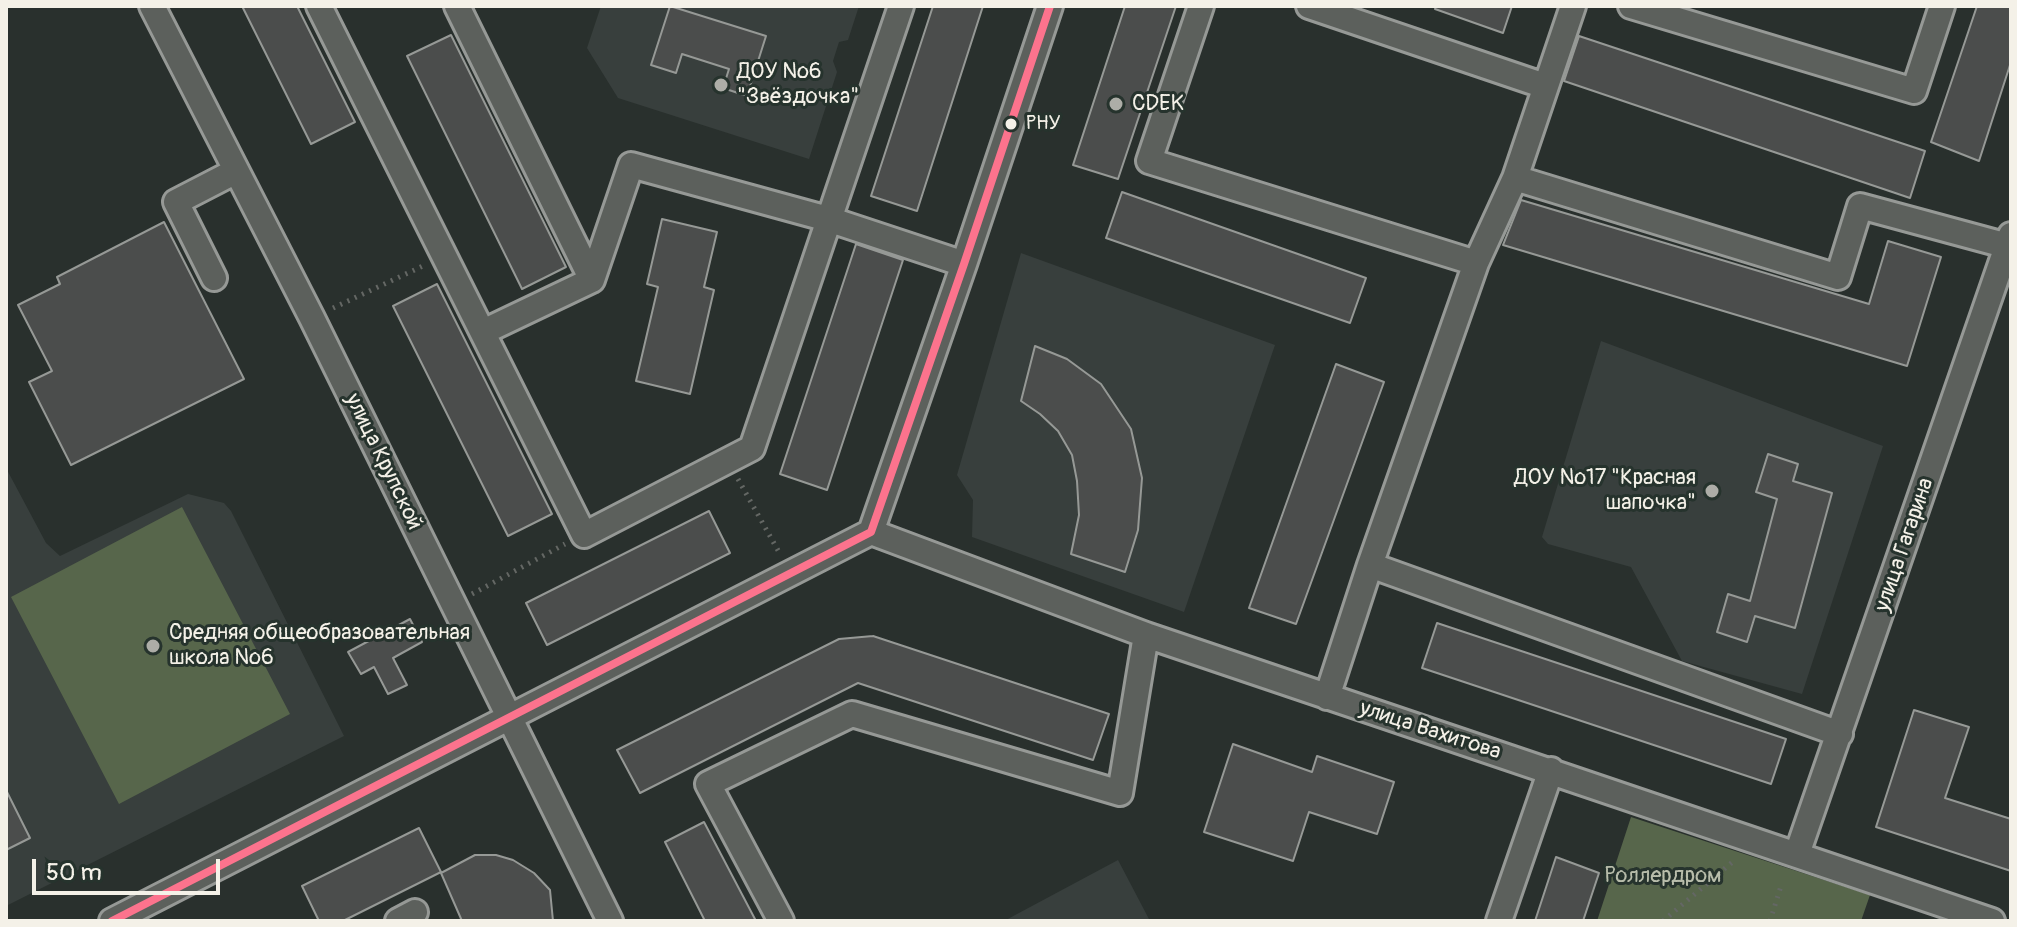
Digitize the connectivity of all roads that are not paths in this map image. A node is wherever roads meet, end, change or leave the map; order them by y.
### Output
1 (152, 6) edge
2 (319, 6) edge
3 (457, 6) edge
4 (901, 6) edge
5 (1050, 6) edge
6 (1201, 6) edge
7 (1309, 6) edge
8 (1573, 6) edge
9 (1631, 6) edge
10 (1942, 6) edge
11 (1545, 86) junction
12 (236, 171) junction
13 (1515, 178) junction
14 (828, 219) junction
15 (2009, 241) edge
16 (1476, 263) junction
17 (964, 264) junction
18 (214, 278) dead end
19 (592, 280) junction
20 (483, 332) junction
21 (871, 532) junction
22 (1370, 565) junction
23 (1146, 635) junction
24 (1327, 697) junction
25 (508, 718) junction
26 (1840, 734) junction
27 (1551, 770) junction
28 (1797, 854) junction
29 (112, 921) edge
30 (610, 921) edge
31 (781, 921) edge
32 (1499, 921) edge
33 (1992, 921) edge

1 - 12 street, улица Крупской
2 - 20 street
3 - 19 street
4 - 14 street
5 - 17 street
6 - 16 street
7 - 11 street
8 - 11 street
9 - 10 street
11 - 13 street
12 - 18 street
12 - 25 street, улица Крупской
13 - 15 street
13 - 16 street
14 - 17 street
14 - 19 street
14 - 20 street
15 - 26 street, улица Гагарина
16 - 22 street
17 - 21 street
19 - 20 street
21 - 23 street, улица Вахитова
21 - 25 street
22 - 24 street
22 - 26 street
23 - 24 street, улица Вахитова
23 - 31 street
24 - 27 street, улица Вахитова
25 - 29 street
25 - 30 street, улица Крупской
26 - 28 street, улица Гагарина
27 - 28 street, улица Вахитова
27 - 32 street
28 - 33 street, улица Вахитова

